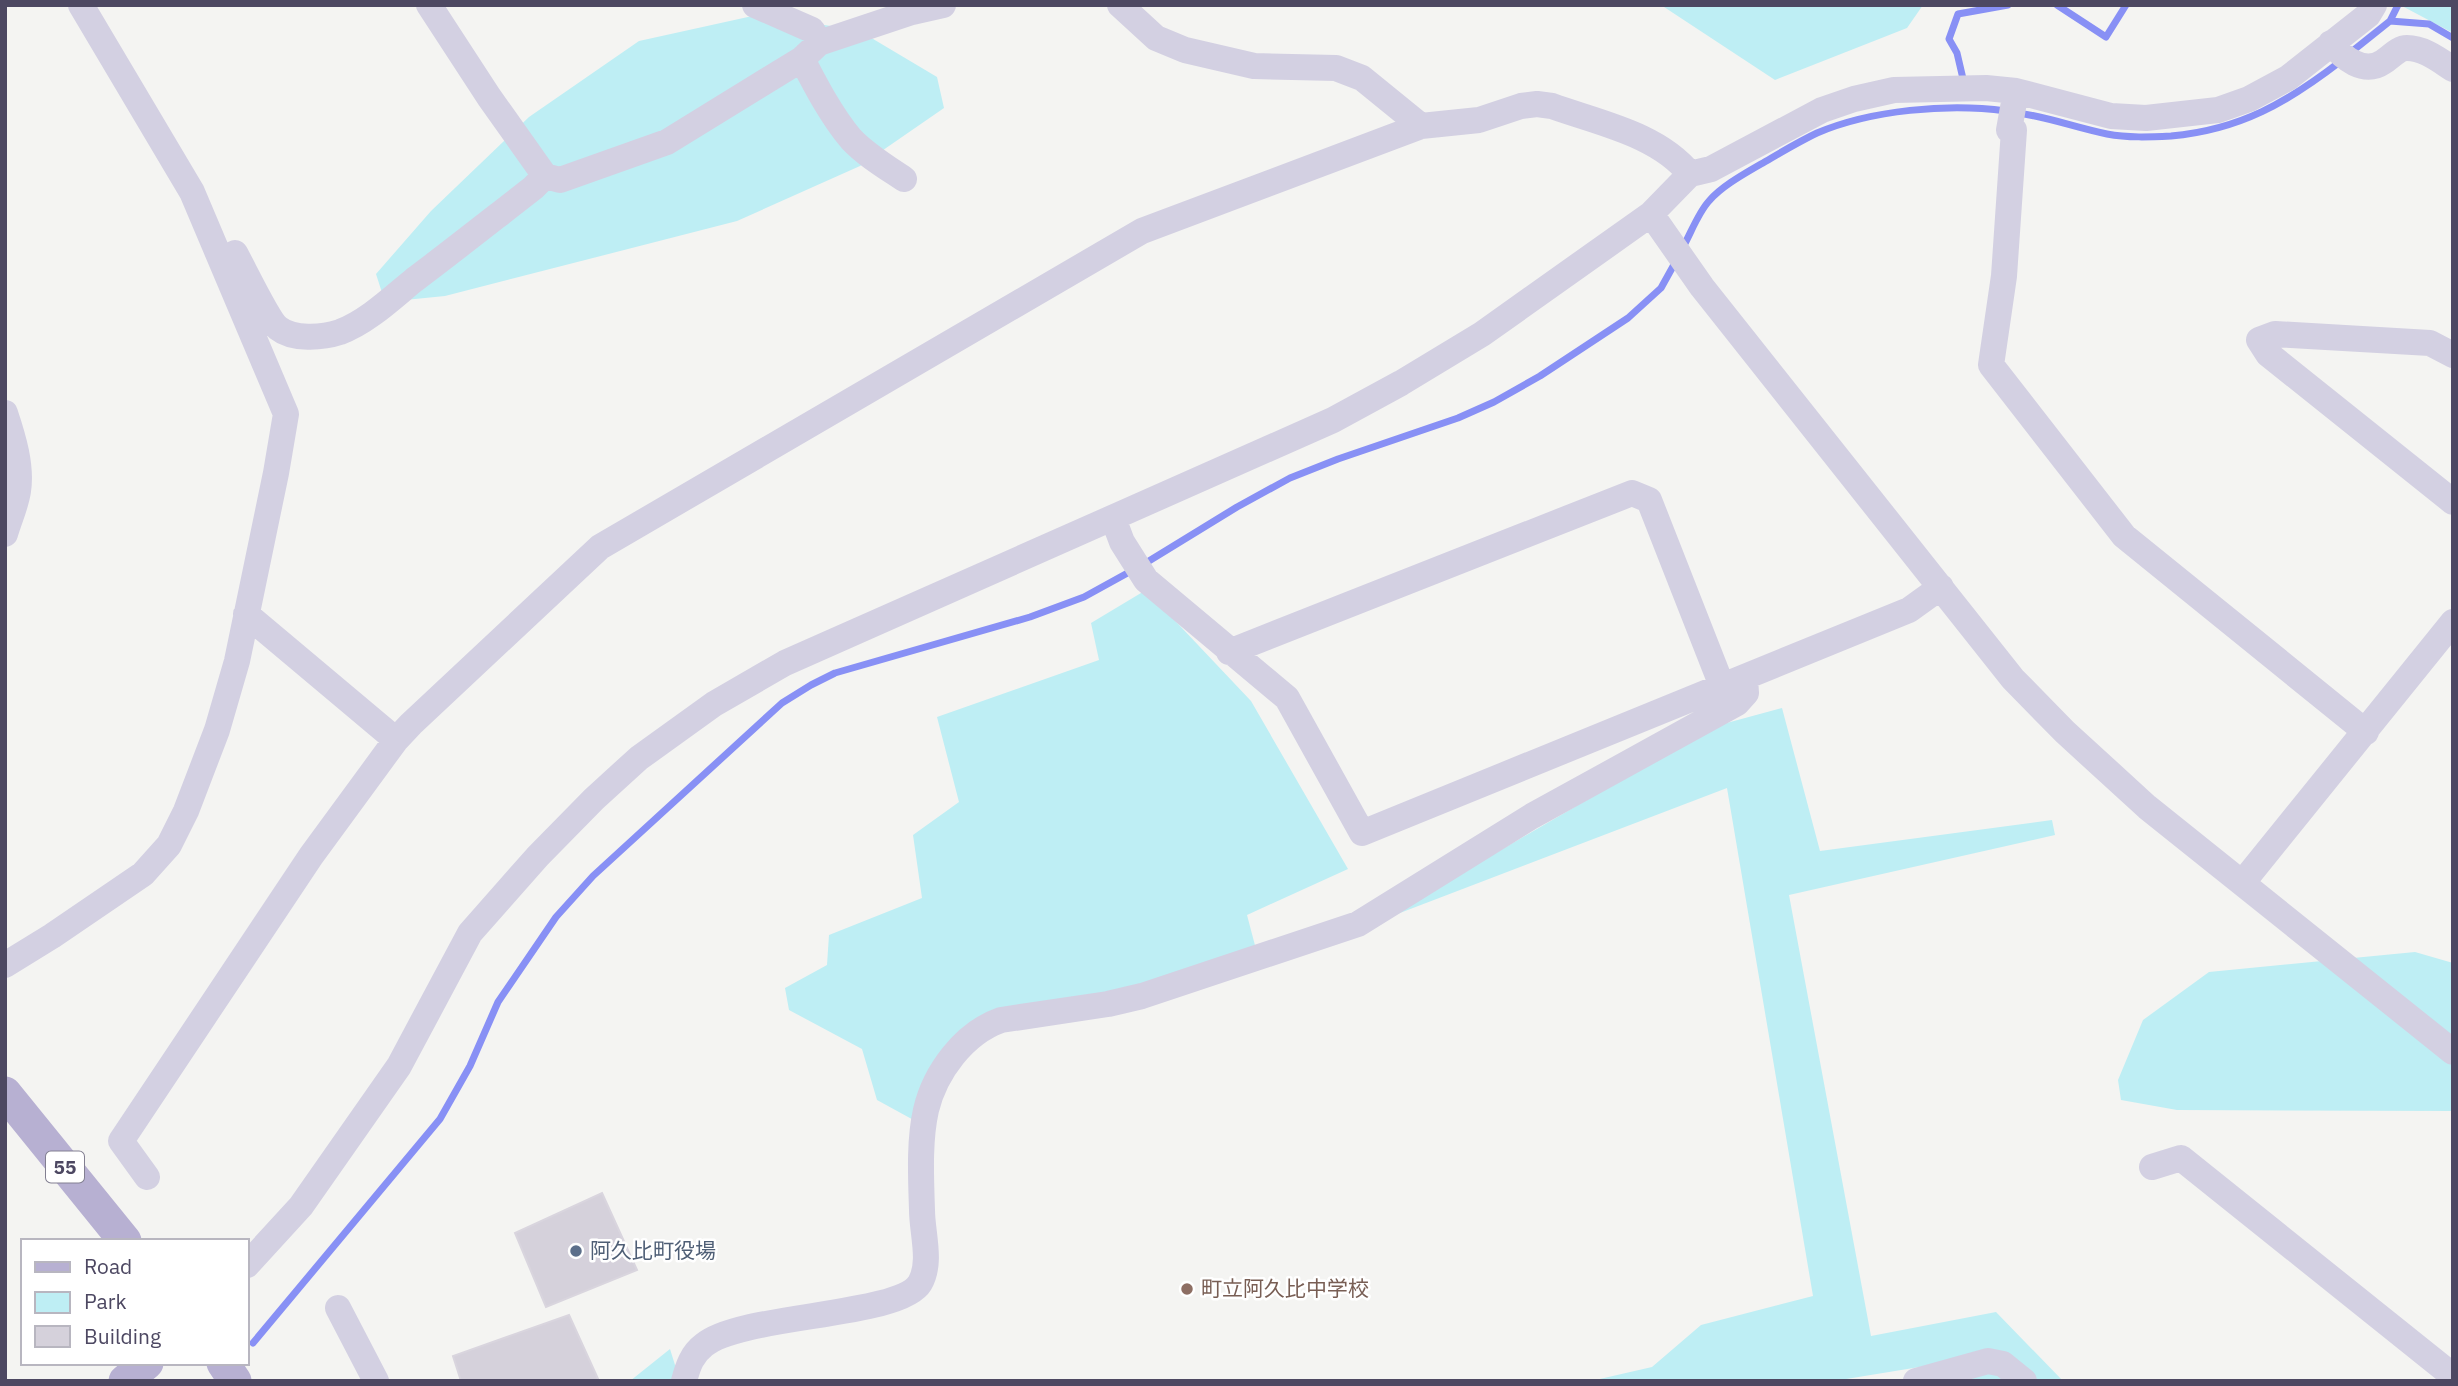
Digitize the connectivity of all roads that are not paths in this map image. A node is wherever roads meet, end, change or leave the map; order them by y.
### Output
1 (82, 5) edge
2 (429, 5) edge
3 (755, 5) edge
4 (943, 5) edge
5 (1120, 5) edge
6 (2374, 5) edge
7 (811, 51) junction
8 (2341, 52) junction
9 (2453, 69) edge
10 (2015, 91) junction
11 (1421, 126) junction
12 (1690, 174) junction
13 (545, 176) junction
14 (904, 179) dead end
15 (1651, 214) junction
16 (213, 239) junction
17 (2453, 355) edge
18 (5, 414) edge
19 (2453, 502) edge
20 (1118, 530) junction
21 (5, 534) edge
22 (1941, 587) junction
23 (246, 614) junction
24 (2453, 622) edge
25 (1229, 652) junction
26 (1733, 682) junction
27 (2366, 732) junction
28 (396, 740) junction
29 (2243, 882) junction
30 (5, 965) edge
31 (2453, 1052) edge
32 (5, 1093) edge
33 (2152, 1167) dead end
34 (147, 1177) dead end
35 (123, 1239) edge
36 (248, 1264) edge
37 (338, 1308) dead end
38 (145, 1365) edge
39 (2453, 1376) edge
40 (125, 1381) edge
41 (376, 1381) edge
42 (684, 1381) edge
43 (1916, 1381) edge
44 (2024, 1381) edge

1 - 16 street
2 - 13 street
3 - 7 street
4 - 7 street
5 - 11 street
6 - 8 street
7 - 13 street
7 - 14 street
8 - 9 street
8 - 10 street
10 - 12 street
10 - 27 street
11 - 12 street
11 - 28 street
12 - 15 street
13 - 16 street
15 - 20 street
15 - 22 street
16 - 23 street
17 - 19 street
18 - 21 street
20 - 25 street
20 - 36 street
22 - 26 street
22 - 29 street
23 - 28 street
23 - 30 street
24 - 27 street
25 - 26 street
25 - 26 street
26 - 42 street
27 - 29 street
28 - 34 street
29 - 31 street
32 - 35 main road, 55
33 - 39 street
37 - 41 street
38 - 40 main road
43 - 44 street

